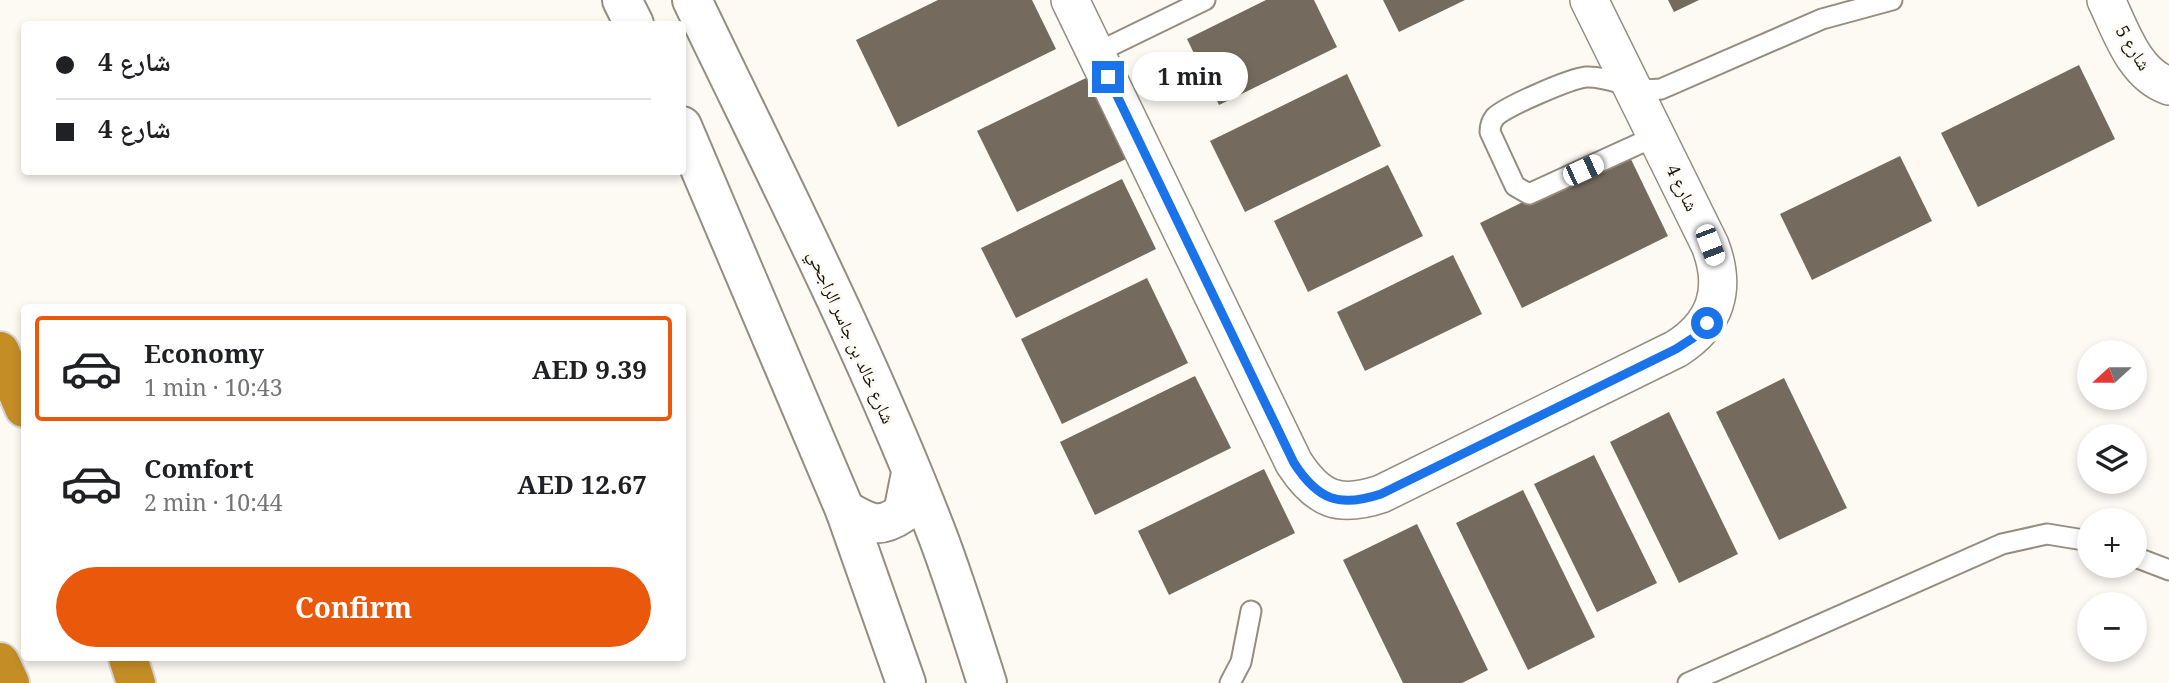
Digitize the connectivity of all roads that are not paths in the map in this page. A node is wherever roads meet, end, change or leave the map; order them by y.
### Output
1 (622, 0) edge
2 (692, 0) edge
3 (1070, 0) edge
4 (1205, 0) edge
5 (1589, 0) edge
6 (1892, 0) edge
7 (2106, 0) edge
8 (632, 21) edge
9 (1096, 53) junction
10 (2169, 86) edge
11 (1633, 88) junction
12 (686, 135) edge
13 (1656, 136) junction
14 (0, 351) edge
15 (21, 401) edge
16 (911, 473) junction
17 (845, 510) junction
18 (2077, 539) edge
19 (2147, 562) edge
20 (2169, 570) edge
21 (1251, 611) dead end
22 (129, 661) edge
23 (0, 662) edge
24 (10, 683) edge
25 (136, 683) edge
26 (906, 683) edge
27 (987, 683) edge
28 (1230, 683) edge
29 (1688, 683) edge

1 - 8 street
2 - 16 street, شارع خالد بن جاسر الراجحي
3 - 9 street, شارع 4
4 - 9 lane
5 - 11 street, شارع 4
6 - 11 lane
7 - 10 street, شارع 5
9 - 13 street, شارع 4
11 - 13 street, شارع 4
11 - 13 lane
12 - 17 street
14 - 15 highway
16 - 17 street
16 - 27 street, شارع خالد بن جاسر الراجحي
17 - 26 street
18 - 29 lane
19 - 20 lane
21 - 28 lane
22 - 25 highway
23 - 24 highway

